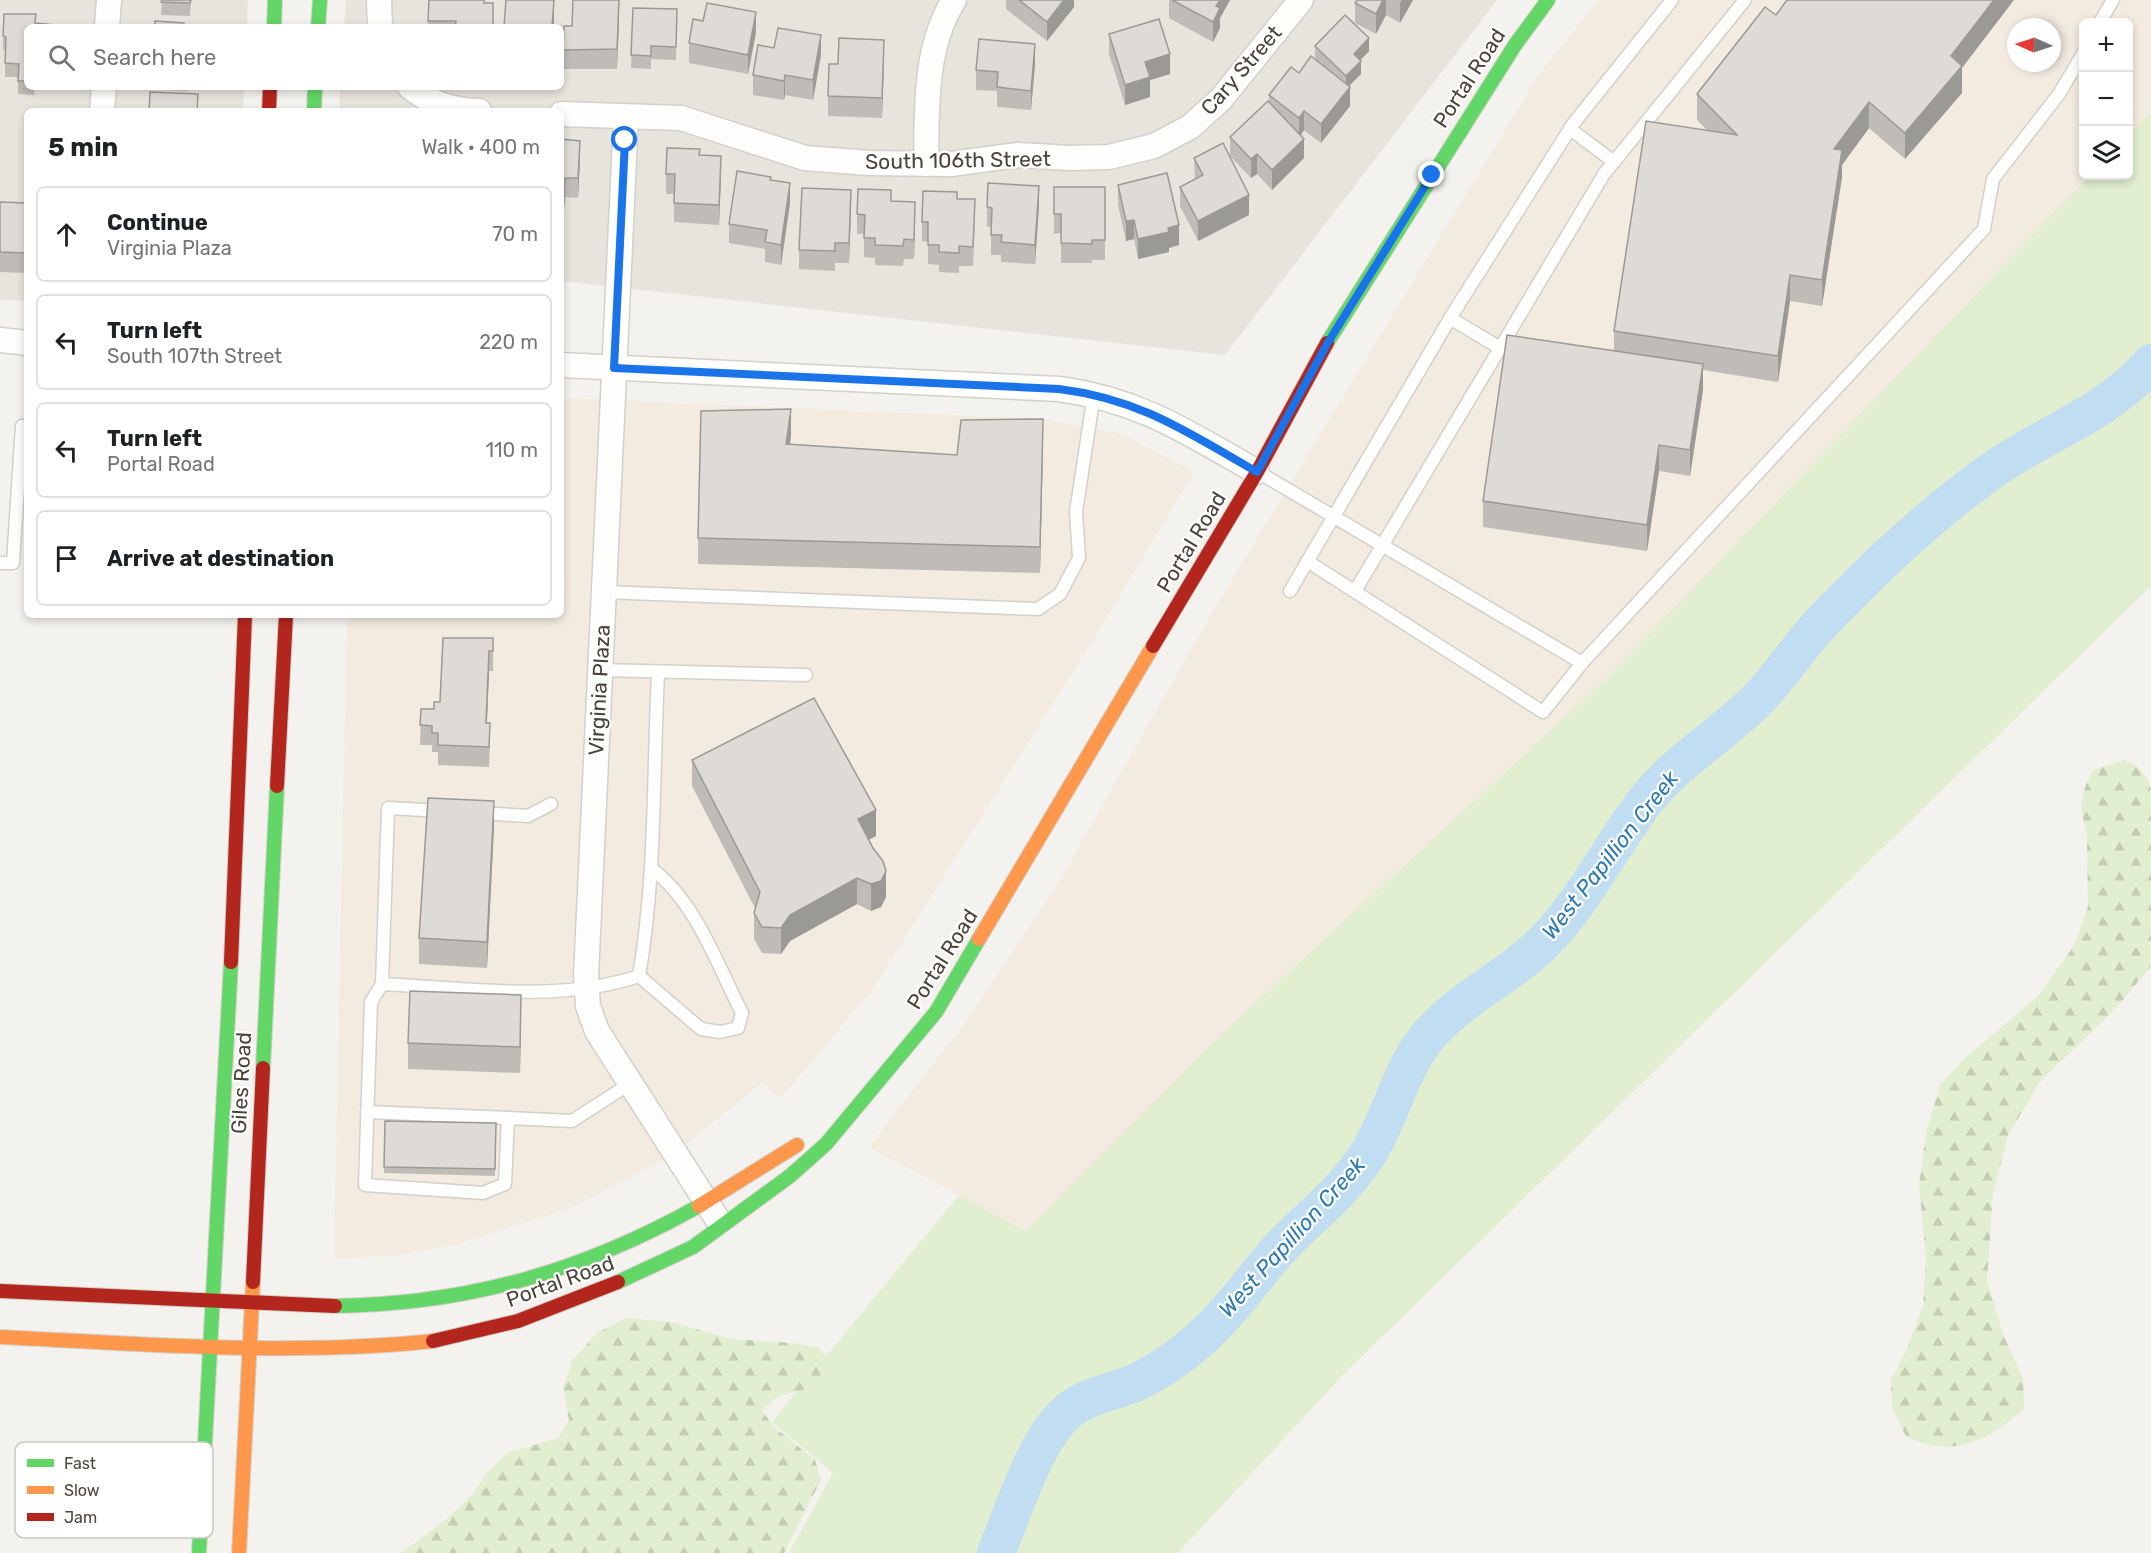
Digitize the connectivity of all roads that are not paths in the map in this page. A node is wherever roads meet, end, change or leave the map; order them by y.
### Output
1 (109, 0) edge
2 (275, 0) edge
3 (320, 0) edge
4 (379, 0) edge
5 (954, 0) edge
6 (1301, 0) edge
7 (1548, 0) edge
8 (1672, 0) edge
9 (1746, 0) edge
10 (2113, 0) edge
11 (2102, 18) edge
12 (107, 24) edge
13 (274, 24) edge
14 (318, 24) edge
15 (380, 24) edge
16 (2079, 60) edge
17 (104, 90) edge
18 (270, 90) edge
19 (315, 90) edge
20 (414, 90) edge
21 (102, 108) edge
22 (269, 108) edge
23 (314, 108) edge
24 (451, 108) edge
25 (564, 114) edge
26 (626, 117) junction
27 (1570, 129) junction
28 (1109, 157) joint
29 (1614, 162) junction
30 (926, 164) junction
31 (1450, 318) junction
32 (0, 340) edge
33 (24, 343) edge
34 (1500, 348) junction
35 (564, 365) edge
36 (614, 368) junction
37 (1094, 393) junction
38 (24, 426) edge
39 (1257, 472) junction
40 (1332, 516) junction
41 (1383, 546) junction
42 (1307, 561) junction
43 (0, 563) edge
44 (1290, 591) dead end
45 (1355, 591) junction
46 (603, 592) junction
47 (245, 618) edge
48 (286, 618) edge
49 (1582, 663) junction
50 (600, 670) junction
51 (658, 674) junction
52 (806, 675) dead end
53 (551, 804) dead end
54 (651, 868) junction
55 (639, 976) junction
56 (382, 984) junction
57 (587, 988) junction
58 (631, 1083) junction
59 (863, 1100) junction
60 (367, 1112) junction
61 (508, 1118) junction
62 (707, 1203) junction
63 (722, 1226) junction
64 (0, 1291) edge
65 (213, 1302) junction
66 (250, 1304) junction
67 (0, 1337) edge
68 (211, 1347) junction
69 (249, 1349) junction
70 (205, 1442) edge
71 (200, 1538) edge
72 (199, 1553) edge
73 (239, 1553) edge

1 - 12 street
2 - 13 main road
3 - 14 main road
4 - 15 street
5 - 30 street
6 - 28 street, Cary Street
7 - 39 main road, Portal Road
8 - 27 lane
9 - 29 lane
10 - 11 lane
16 - 49 lane
17 - 21 street
18 - 22 main road
19 - 23 main road
20 - 24 street
25 - 26 street, South 106th Street
26 - 30 street, South 106th Street
26 - 36 street, Virginia Plaza
27 - 29 lane
27 - 31 lane
28 - 30 street, South 106th Street
29 - 34 lane
31 - 34 lane
31 - 40 lane
32 - 33 street
34 - 41 lane
35 - 36 street
36 - 37 street
36 - 46 street, Virginia Plaza
37 - 39 street
37 - 46 lane
38 - 43 lane
39 - 40 lane
39 - 59 main road, Portal Road
40 - 41 lane
40 - 42 lane
41 - 45 lane
41 - 49 lane
42 - 44 lane
42 - 45 lane
45 - 49 lane
46 - 50 street, Virginia Plaza
47 - 65 main road, Giles Road
48 - 66 main road, Giles Road
50 - 51 lane
50 - 57 street, Virginia Plaza
51 - 52 lane
51 - 54 lane
53 - 56 lane
54 - 55 lane
54 - 55 lane
55 - 57 lane
56 - 57 lane
56 - 60 lane
57 - 58 street, Virginia Plaza
58 - 61 lane
58 - 62 street, Virginia Plaza
59 - 62 main road, Portal Road
59 - 63 main road, Portal Road
60 - 61 lane
60 - 61 lane
62 - 63 street, Virginia Plaza
62 - 66 main road, Portal Road
63 - 69 main road, Portal Road
64 - 65 main road, Portal Road
65 - 66 main road, Portal Road
65 - 68 main road, Giles Road
66 - 69 main road, Giles Road
67 - 68 main road, Portal Road
68 - 69 main road, Portal Road
68 - 70 main road, Giles Road
69 - 73 main road, Giles Road
71 - 72 main road, Giles Road

